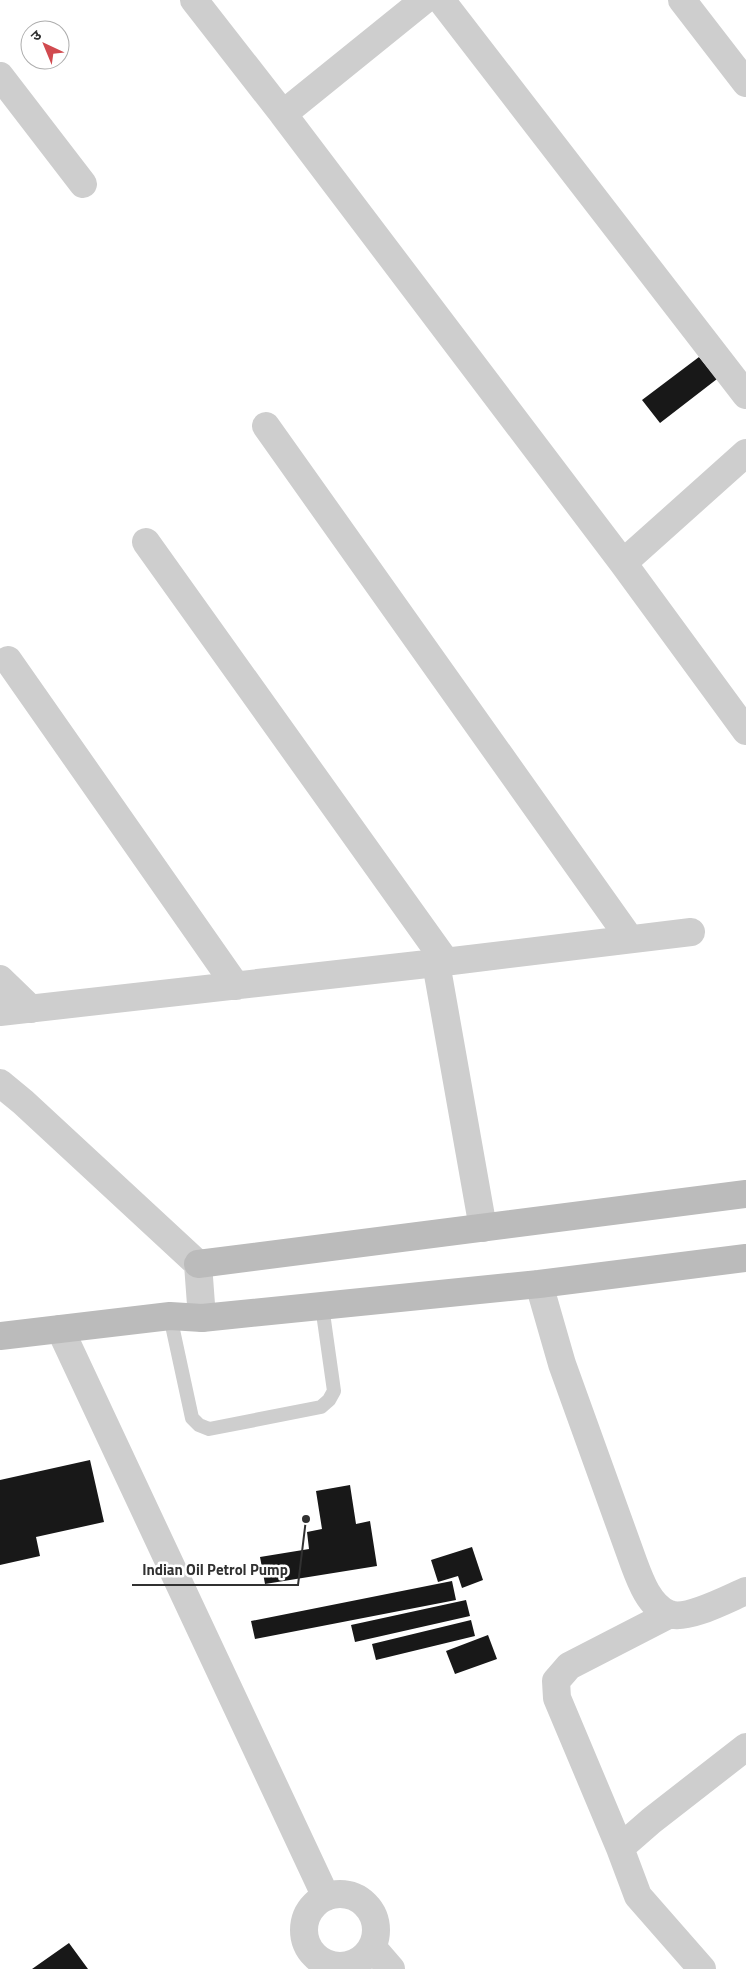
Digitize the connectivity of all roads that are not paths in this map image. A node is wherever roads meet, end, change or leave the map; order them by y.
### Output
1 (194, 0) edge
2 (424, 0) edge
3 (441, 0) edge
4 (682, 0) edge
5 (0, 76) edge
6 (746, 83) edge
7 (283, 114) junction
8 (83, 184) dead end
9 (746, 395) edge
10 (266, 426) dead end
11 (746, 454) edge
12 (146, 542) dead end
13 (622, 562) junction
14 (8, 660) dead end
15 (746, 731) edge
16 (691, 932) dead end
17 (630, 939) junction
18 (441, 963) junction
19 (0, 979) edge
20 (236, 986) junction
21 (31, 1009) junction
22 (0, 1012) edge
23 (0, 1084) edge
24 (746, 1194) edge
25 (482, 1228) junction
26 (746, 1258) edge
27 (198, 1264) junction
28 (539, 1284) junction
29 (322, 1306) junction
30 (170, 1316) junction
31 (202, 1318) junction
32 (60, 1329) junction
33 (0, 1336) edge
34 (746, 1591) edge
35 (670, 1614) junction
36 (743, 1755) edge
37 (620, 1848) junction
38 (326, 1897) junction
39 (372, 1947) junction
40 (327, 1967) edge
41 (391, 1969) edge
42 (702, 1969) edge

1 - 7 street
2 - 7 street
3 - 9 street
4 - 6 street
5 - 8 street
7 - 13 street
10 - 17 street
11 - 13 street
12 - 18 street
13 - 15 street
14 - 20 street
16 - 17 street
17 - 18 street
18 - 20 street
18 - 25 street
19 - 21 street
20 - 21 street
21 - 22 street
23 - 27 street
24 - 25 street
25 - 27 street
26 - 28 street
27 - 31 street
28 - 29 street
28 - 35 street
29 - 30 lane
29 - 31 street
30 - 31 street
30 - 32 street
32 - 33 street
32 - 38 street
34 - 35 street
35 - 37 street
36 - 37 street
37 - 42 street
38 - 39 street
38 - 40 street
39 - 40 street
39 - 41 street

